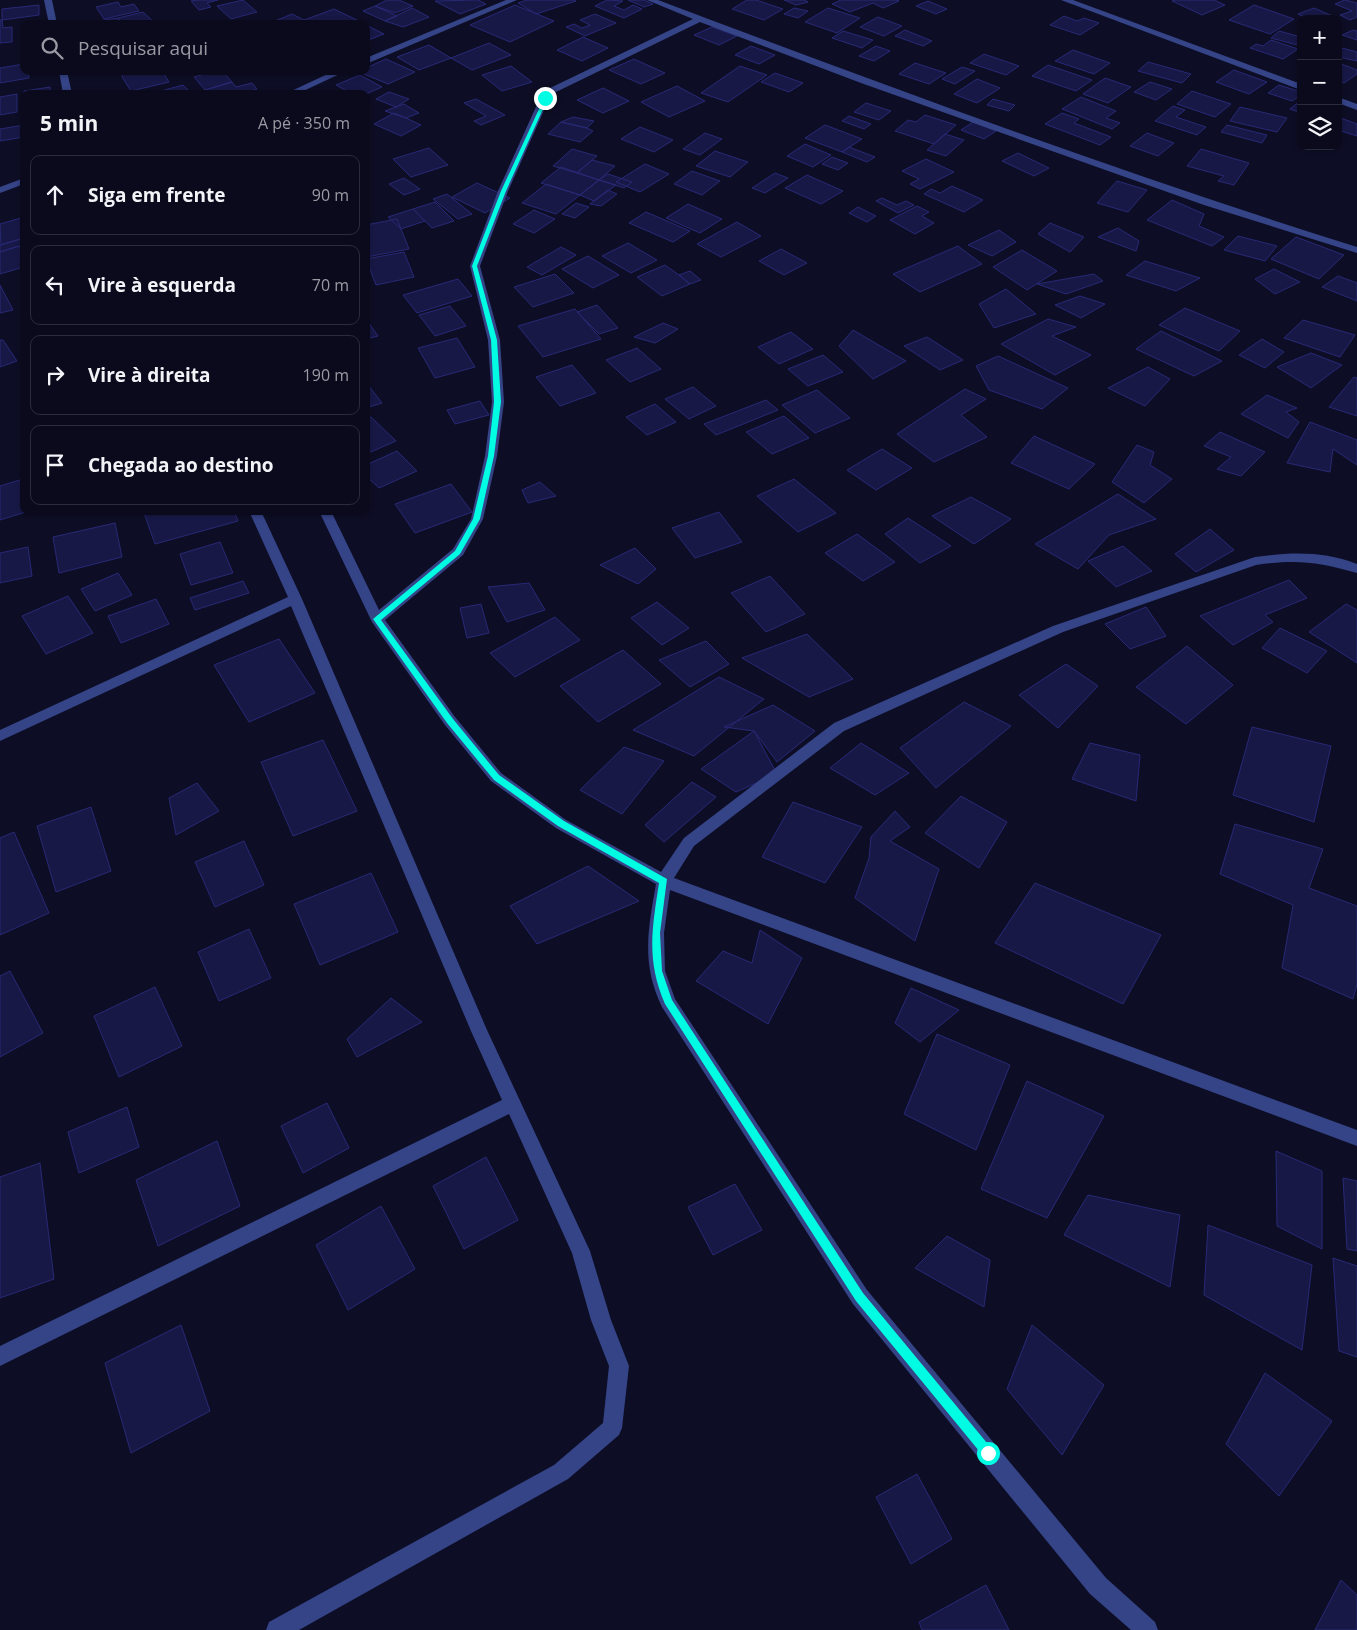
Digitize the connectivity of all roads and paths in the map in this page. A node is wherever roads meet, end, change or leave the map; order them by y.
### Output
1 (48, 0) edge
2 (513, 0) edge
3 (651, 0) edge
4 (1065, 0) edge
5 (701, 18) junction
6 (52, 20) edge
7 (370, 59) edge
8 (64, 75) edge
9 (333, 75) edge
10 (1297, 86) edge
11 (67, 90) edge
12 (297, 90) edge
13 (1342, 101) edge
14 (1357, 107) edge
15 (20, 182) edge
16 (0, 190) edge
17 (1357, 250) edge
18 (257, 515) edge
19 (326, 515) edge
20 (1357, 569) edge
21 (295, 599) junction
22 (377, 619) junction
23 (0, 736) edge
24 (664, 881) junction
25 (511, 1104) junction
26 (1357, 1138) edge
27 (0, 1356) edge
28 (277, 1630) edge
29 (1147, 1630) edge

1 - 6 street
2 - 7 street
3 - 5 street
4 - 10 street
5 - 17 street
5 - 22 street
8 - 11 street
9 - 12 street
13 - 14 street
15 - 16 street
18 - 21 street
19 - 22 street
20 - 24 street
21 - 23 street
21 - 25 street
22 - 24 street
24 - 26 street
24 - 29 street
25 - 27 street
25 - 28 street

